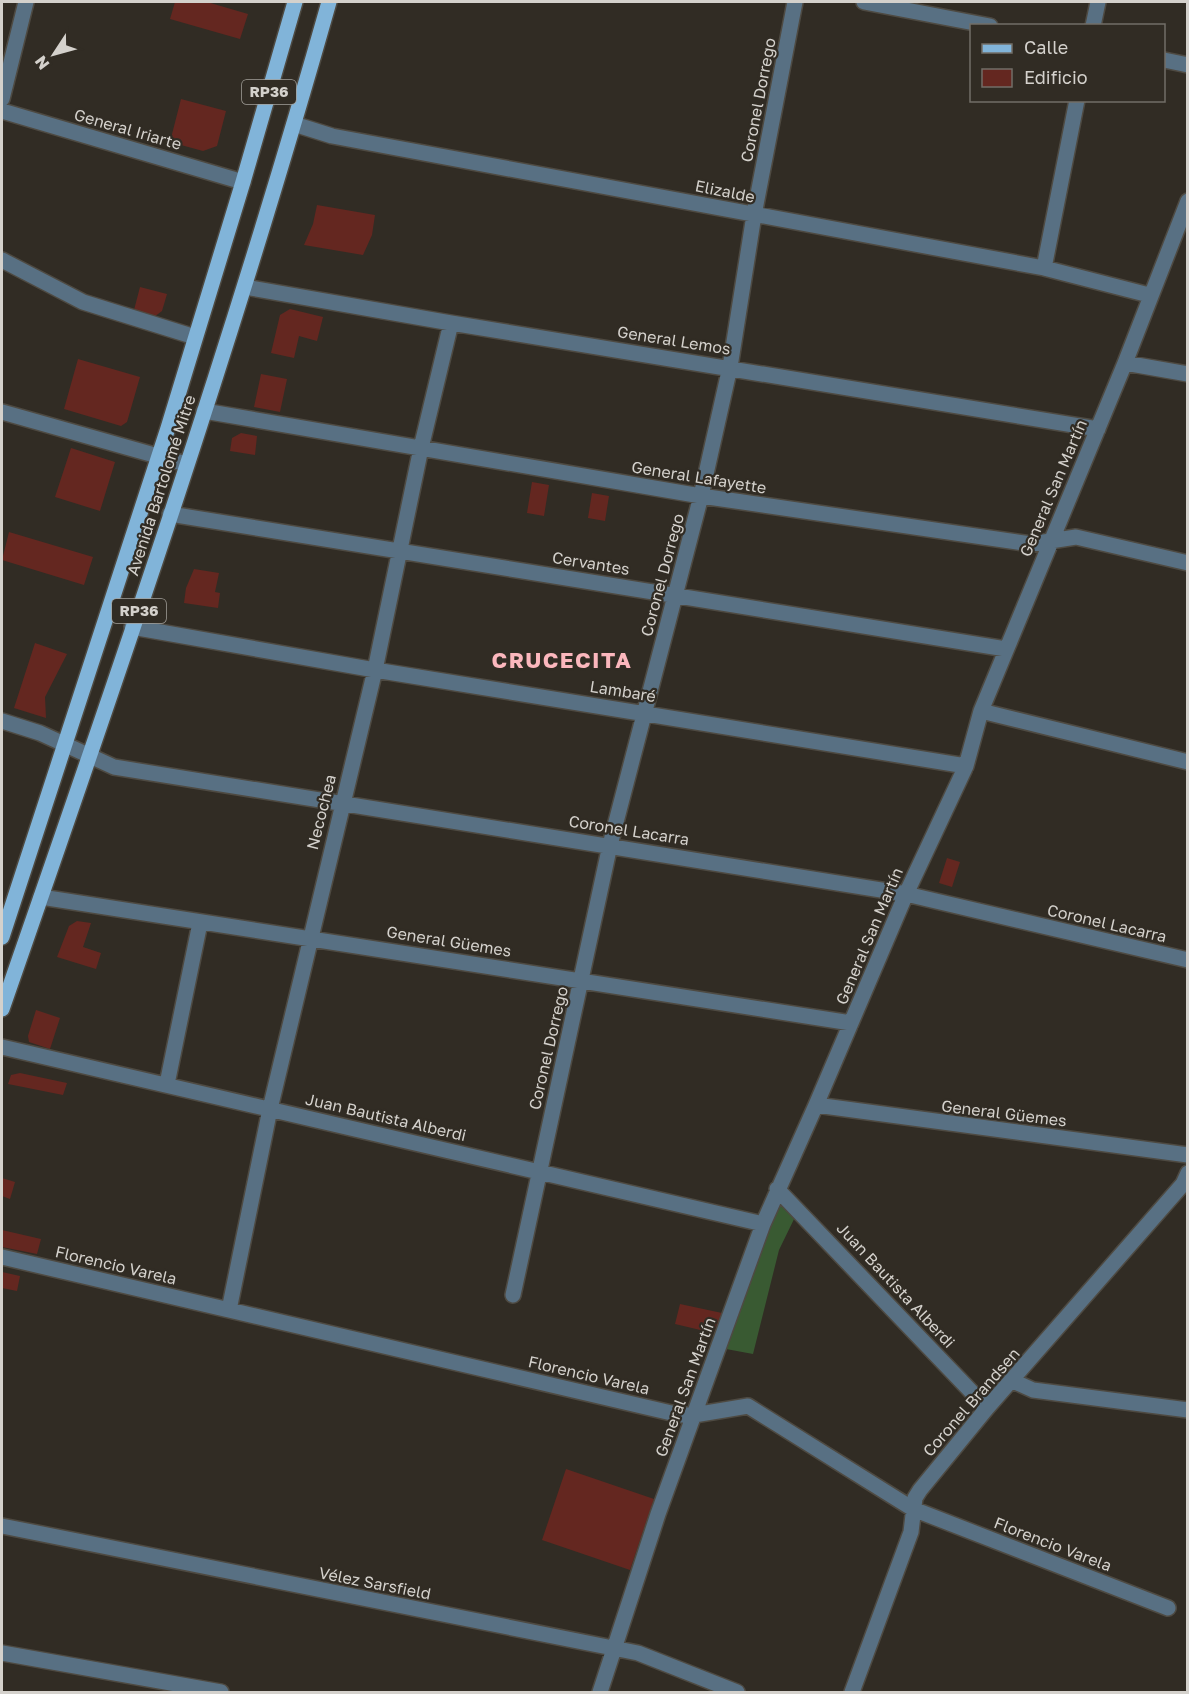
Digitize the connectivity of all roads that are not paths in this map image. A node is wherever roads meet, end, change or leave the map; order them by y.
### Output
1 (26, 2) edge
2 (295, 2) edge
3 (329, 2) edge
4 (795, 2) edge
5 (864, 2) edge
6 (1098, 2) edge
7 (980, 24) edge
8 (1093, 24) edge
9 (1165, 60) edge
10 (1188, 65) edge
11 (2, 99) edge
12 (1077, 102) edge
13 (2, 111) edge
14 (294, 124) junction
15 (243, 182) junction
16 (1188, 201) edge
17 (754, 215) junction
18 (2, 260) edge
19 (1044, 268) junction
20 (245, 287) junction
21 (1149, 295) junction
22 (451, 323) junction
23 (195, 338) junction
24 (1125, 363) junction
25 (730, 367) junction
26 (1188, 374) edge
27 (204, 411) junction
28 (2, 412) edge
29 (1098, 429) junction
30 (421, 448) junction
31 (158, 456) junction
32 (186, 464) junction
33 (701, 496) junction
34 (170, 514) junction
35 (1049, 542) junction
36 (399, 550) junction
37 (1188, 563) edge
38 (675, 596) junction
39 (132, 627) junction
40 (1006, 649) junction
41 (375, 670) junction
42 (981, 711) junction
43 (645, 713) junction
44 (2, 721) edge
45 (65, 745) junction
46 (90, 756) junction
47 (1188, 762) edge
48 (966, 766) junction
49 (342, 802) junction
50 (610, 845) junction
51 (906, 894) junction
52 (41, 897) junction
53 (200, 923) junction
54 (2, 937) edge
55 (310, 937) junction
56 (1188, 960) edge
57 (582, 981) junction
58 (2, 1009) edge
59 (851, 1023) junction
60 (2, 1047) edge
61 (167, 1084) junction
62 (816, 1105) junction
63 (270, 1109) junction
64 (1188, 1155) edge
65 (539, 1171) junction
66 (1188, 1173) edge
67 (777, 1189) junction
68 (763, 1224) junction
69 (2, 1257) edge
70 (513, 1295) dead end
71 (229, 1310) junction
72 (1013, 1381) junction
73 (987, 1408) junction
74 (1188, 1410) edge
75 (694, 1415) junction
76 (914, 1509) junction
77 (2, 1526) edge
78 (1168, 1608) dead end
79 (614, 1649) junction
80 (2, 1653) edge
81 (220, 1692) edge
82 (600, 1692) edge
83 (736, 1692) edge
84 (852, 1692) edge

1 - 11 street
2 - 15 main road, Avenida Bartolomé Mitre / RP36
3 - 14 main road, Avenida Bartolomé Mitre / RP36
4 - 17 street, Coronel Dorrego
5 - 7 street
6 - 8 street
9 - 10 street
12 - 19 street
13 - 15 street, General Iriarte
14 - 17 street, Elizalde
14 - 20 main road, Avenida Bartolomé Mitre / RP36
15 - 23 main road, Avenida Bartolomé Mitre / RP36
16 - 21 street, General San Martín
17 - 19 street, Elizalde
17 - 25 street, Coronel Dorrego
18 - 23 street
19 - 21 street, Elizalde
20 - 22 street, General Lemos
20 - 27 main road, Avenida Bartolomé Mitre / RP36
21 - 24 street, General San Martín
22 - 25 street, General Lemos
22 - 30 street, Necochea
23 - 31 main road, Avenida Bartolomé Mitre / RP36
24 - 26 street
24 - 29 street, General San Martín
25 - 29 street, General Lemos
25 - 33 street, Coronel Dorrego
27 - 30 street, General Lafayette
27 - 32 main road, Avenida Bartolomé Mitre / RP36
28 - 31 street
29 - 35 street, General San Martín
30 - 33 street, General Lafayette
30 - 36 street, Necochea
31 - 32 street
31 - 45 main road, Avenida Bartolomé Mitre / RP36
32 - 34 main road, Avenida Bartolomé Mitre / RP36
33 - 35 street, General Lafayette
33 - 38 street, Coronel Dorrego
34 - 36 street, Cervantes
34 - 39 main road, Avenida Bartolomé Mitre / RP36
35 - 37 street, General Lafayette
35 - 40 street, General San Martín
36 - 38 street, Cervantes
36 - 41 street, Necochea
38 - 40 street, Cervantes
38 - 43 street, Coronel Dorrego
39 - 41 street, Lambaré
39 - 46 main road, Avenida Bartolomé Mitre / RP36
40 - 42 street, General San Martín
41 - 43 street, Lambaré
41 - 49 street, Necochea
42 - 47 street
42 - 48 street, General San Martín
43 - 48 street, Lambaré
43 - 50 street, Coronel Dorrego
44 - 45 street, Coronel Lacarra
45 - 46 street, Coronel Lacarra
45 - 54 main road, Avenida Bartolomé Mitre / RP36
46 - 49 street, Coronel Lacarra
46 - 52 main road, Avenida Bartolomé Mitre / RP36
48 - 51 street, General San Martín
49 - 50 street, Coronel Lacarra
49 - 55 street, Necochea
50 - 51 street, Coronel Lacarra
50 - 57 street, Coronel Dorrego
51 - 56 street, Coronel Lacarra
51 - 59 street, General San Martín
52 - 53 street, General Güemes
52 - 58 main road, Avenida Bartolomé Mitre / RP36
53 - 55 street, General Güemes
53 - 61 street
55 - 57 street, General Güemes
55 - 63 street, Necochea
57 - 59 street, General Güemes
57 - 65 street, Coronel Dorrego
59 - 62 street, General San Martín
60 - 61 street, Juan Bautista Alberdi
61 - 63 street, Juan Bautista Alberdi
62 - 64 street, General Güemes
62 - 67 street, General San Martín
63 - 65 street, Juan Bautista Alberdi
63 - 71 street, Necochea
65 - 68 street, Juan Bautista Alberdi
65 - 70 street, Coronel Dorrego
66 - 72 street, Coronel Brandsen
67 - 68 street, General San Martín
67 - 73 street, Juan Bautista Alberdi
68 - 75 street, General San Martín
69 - 71 street, Florencio Varela
71 - 75 street, Florencio Varela
72 - 73 street, Coronel Brandsen
72 - 74 street
73 - 76 street, Coronel Brandsen
75 - 76 street, Florencio Varela
75 - 79 street, General San Martín
76 - 78 street, Florencio Varela
76 - 84 street, Coronel Brandsen
77 - 79 street, Vélez Sarsfield
79 - 82 street, General San Martín
79 - 83 street, Vélez Sarsfield
80 - 81 street

